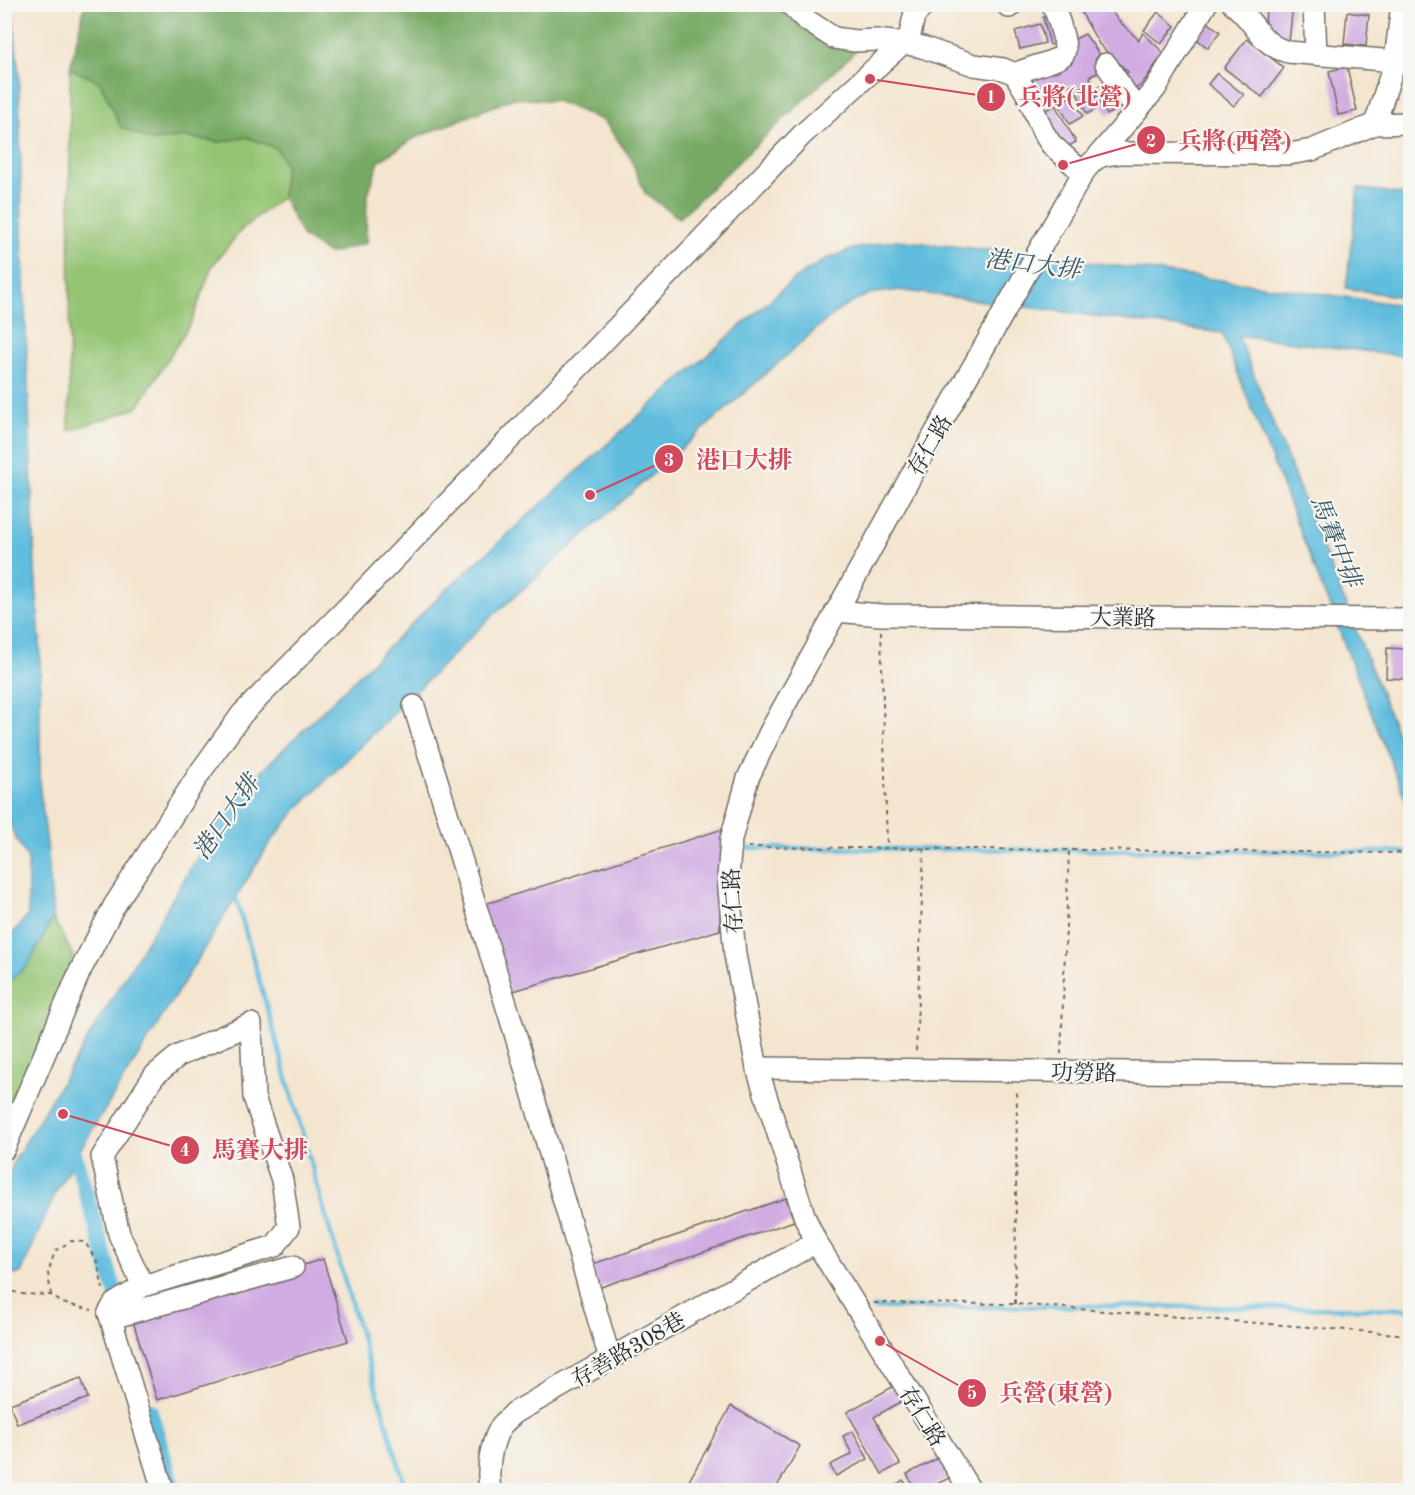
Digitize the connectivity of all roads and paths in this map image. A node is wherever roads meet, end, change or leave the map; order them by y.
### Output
1 (790, 4) edge
2 (925, 4) edge
3 (1206, 4) edge
4 (1233, 4) edge
5 (1314, 4) edge
6 (1402, 4) edge
7 (1059, 8) edge
8 (903, 43) junction
9 (1316, 54) junction
10 (1395, 61) junction
11 (1106, 63) dead end
12 (1015, 74) junction
13 (1136, 110) junction
14 (1410, 123) edge
15 (1375, 124) junction
16 (1099, 156) junction
17 (1083, 173) junction
18 (836, 611) junction
19 (881, 615) junction
20 (1410, 620) edge
21 (414, 706) dead end
22 (745, 847) dead end
23 (887, 847) junction
24 (924, 848) junction
25 (1070, 849) junction
26 (1410, 853) edge
27 (757, 1068) junction
28 (916, 1069) junction
29 (1018, 1071) junction
30 (1061, 1072) junction
31 (1410, 1076) edge
32 (4, 1149) edge
33 (816, 1242) junction
34 (293, 1267) dead end
35 (142, 1286) junction
36 (4, 1288) edge
37 (51, 1295) junction
38 (874, 1303) dead end
39 (1015, 1304) junction
40 (109, 1313) junction
41 (1410, 1335) edge
42 (610, 1359) junction
43 (967, 1490) edge
44 (163, 1491) edge
45 (490, 1491) edge

1 - 8 street
2 - 8 street
3 - 13 street
4 - 9 street
5 - 9 street
6 - 10 street
7 - 12 street
8 - 12 street
8 - 32 street
9 - 10 street
10 - 15 street
11 - 13 street
12 - 17 street
13 - 16 street
14 - 15 street
15 - 16 street
16 - 17 street
17 - 18 street, 存仁路
18 - 19 street, 大業路
18 - 27 street, 存仁路
19 - 20 street, 大業路
19 - 23 path
21 - 42 street
22 - 23 path
23 - 24 path
24 - 25 path
24 - 28 path
25 - 26 path
25 - 30 path
27 - 28 street, 功勞路
27 - 33 street, 存仁路
28 - 29 street, 功勞路
29 - 30 street, 功勞路
29 - 39 path
30 - 31 street, 功勞路
33 - 42 street, 存善路308巷
33 - 43 street, 存仁路
34 - 40 street
35 - 35 street
35 - 40 street
36 - 37 path
37 - 40 path
37 - 40 path
38 - 39 path
39 - 41 path
40 - 44 street
42 - 45 street, 存善路308巷

